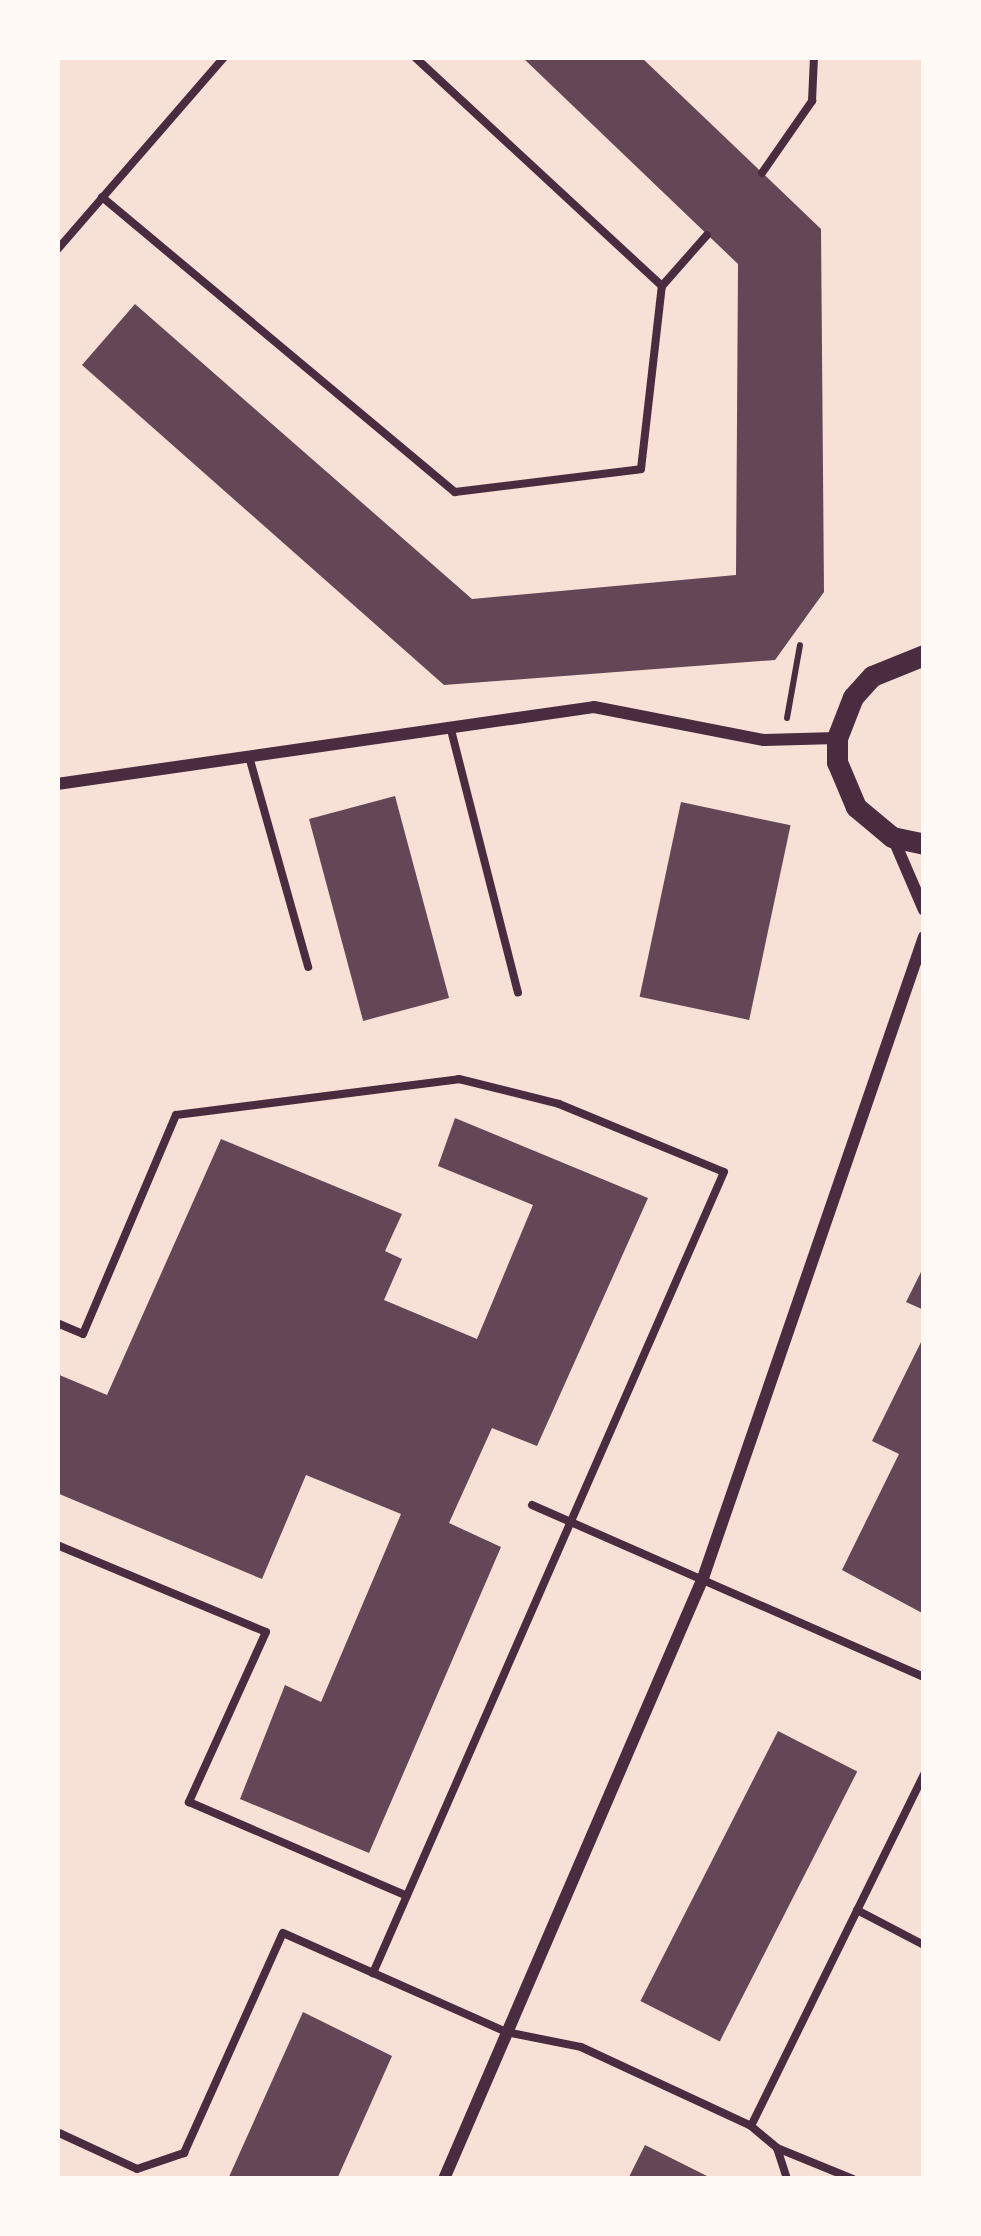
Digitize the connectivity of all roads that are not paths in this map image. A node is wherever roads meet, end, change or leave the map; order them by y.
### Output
1 (224, 57) edge
2 (415, 57) edge
3 (814, 57) edge
4 (762, 172) dead end
5 (103, 196) junction
6 (707, 235) dead end
7 (57, 250) edge
8 (662, 286) junction
9 (924, 655) edge
10 (450, 726) junction
11 (837, 738) junction
12 (250, 760) junction
13 (57, 784) edge
14 (892, 837) junction
15 (924, 844) edge
16 (924, 910) edge
17 (924, 937) edge
18 (308, 967) dead end
19 (518, 992) dead end
20 (57, 1323) edge
21 (532, 1504) dead end
22 (577, 1522) junction
23 (57, 1545) edge
24 (704, 1578) junction
25 (924, 1676) edge
26 (924, 1774) edge
27 (407, 1896) junction
28 (857, 1910) junction
29 (924, 1945) edge
30 (373, 1973) junction
31 (506, 2032) junction
32 (751, 2126) junction
33 (57, 2132) edge
34 (777, 2148) junction
35 (444, 2179) edge
36 (787, 2179) edge
37 (853, 2179) edge

1 - 5 lane
2 - 8 lane
3 - 4 lane
5 - 7 lane
5 - 8 lane
6 - 8 lane
9 - 11 street
10 - 11 street
10 - 12 street
10 - 19 lane
11 - 14 street
12 - 13 street
12 - 18 lane
14 - 15 street
14 - 16 street
17 - 24 street
20 - 22 lane
21 - 22 lane
22 - 24 lane
22 - 27 lane
23 - 27 lane
24 - 25 lane
24 - 31 street
26 - 28 lane
27 - 30 lane
28 - 29 lane
28 - 32 lane
30 - 31 lane
30 - 33 lane
31 - 32 lane
31 - 35 street
32 - 34 lane
34 - 36 lane
34 - 37 lane

